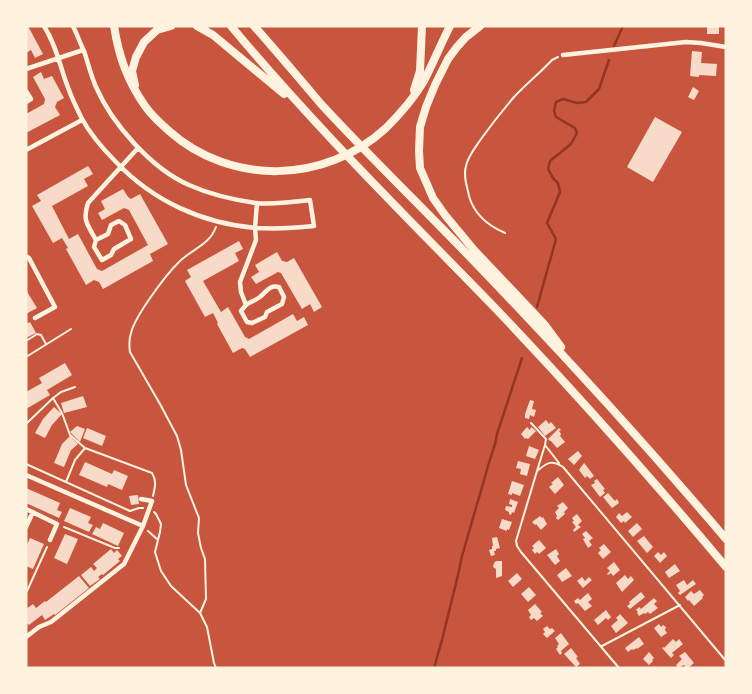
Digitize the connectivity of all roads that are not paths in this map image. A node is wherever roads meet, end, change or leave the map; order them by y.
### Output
1 (44, 26) edge
2 (73, 26) edge
3 (114, 26) edge
4 (171, 26) edge
5 (196, 26) edge
6 (231, 26) edge
7 (254, 26) edge
8 (422, 26) edge
9 (450, 26) edge
10 (480, 26) edge
11 (726, 47) edge
12 (83, 50) junction
13 (562, 55) road end
14 (59, 58) junction
15 (26, 69) edge
16 (135, 89) junction
17 (26, 91) edge
18 (411, 99) junction
19 (26, 102) edge
20 (303, 110) junction
21 (82, 120) junction
22 (138, 148) junction
23 (26, 150) edge
24 (121, 167) junction
25 (257, 203) junction
26 (255, 228) junction
27 (96, 240) junction
28 (26, 256) edge
29 (246, 305) junction
30 (36, 318) dead end
31 (580, 373) junction
32 (532, 424) dead end
33 (545, 445) junction
34 (561, 466) junction
35 (537, 471) junction
36 (26, 475) edge
37 (141, 499) dead end
38 (26, 509) edge
39 (33, 512) junction
40 (143, 526) junction
41 (26, 527) edge
42 (50, 540) road end
43 (726, 540) edge
44 (726, 567) edge
45 (680, 605) junction
46 (26, 637) edge
47 (601, 647) junction
48 (726, 661) edge
49 (619, 668) edge

1 - 14 street
2 - 12 street
3 - 16 highway
4 - 16 highway
5 - 20 highway
6 - 20 highway
7 - 31 highway
8 - 18 highway
9 - 18 highway
10 - 31 highway
11 - 13 street
12 - 14 street
12 - 22 street
14 - 15 street
14 - 21 street
16 - 18 highway
17 - 19 street
20 - 44 highway
21 - 23 street
21 - 24 street
22 - 24 street
22 - 25 street
24 - 26 street
24 - 27 street
25 - 26 street
25 - 26 street
26 - 29 street
27 - 27 street
28 - 30 street
29 - 29 street
31 - 43 highway
32 - 33 lane
33 - 34 lane
33 - 35 lane
34 - 35 lane
34 - 45 lane
35 - 47 lane
36 - 40 street
37 - 40 street
38 - 39 street
39 - 41 street
39 - 42 street
40 - 46 street
45 - 47 lane
45 - 48 lane
47 - 49 lane

